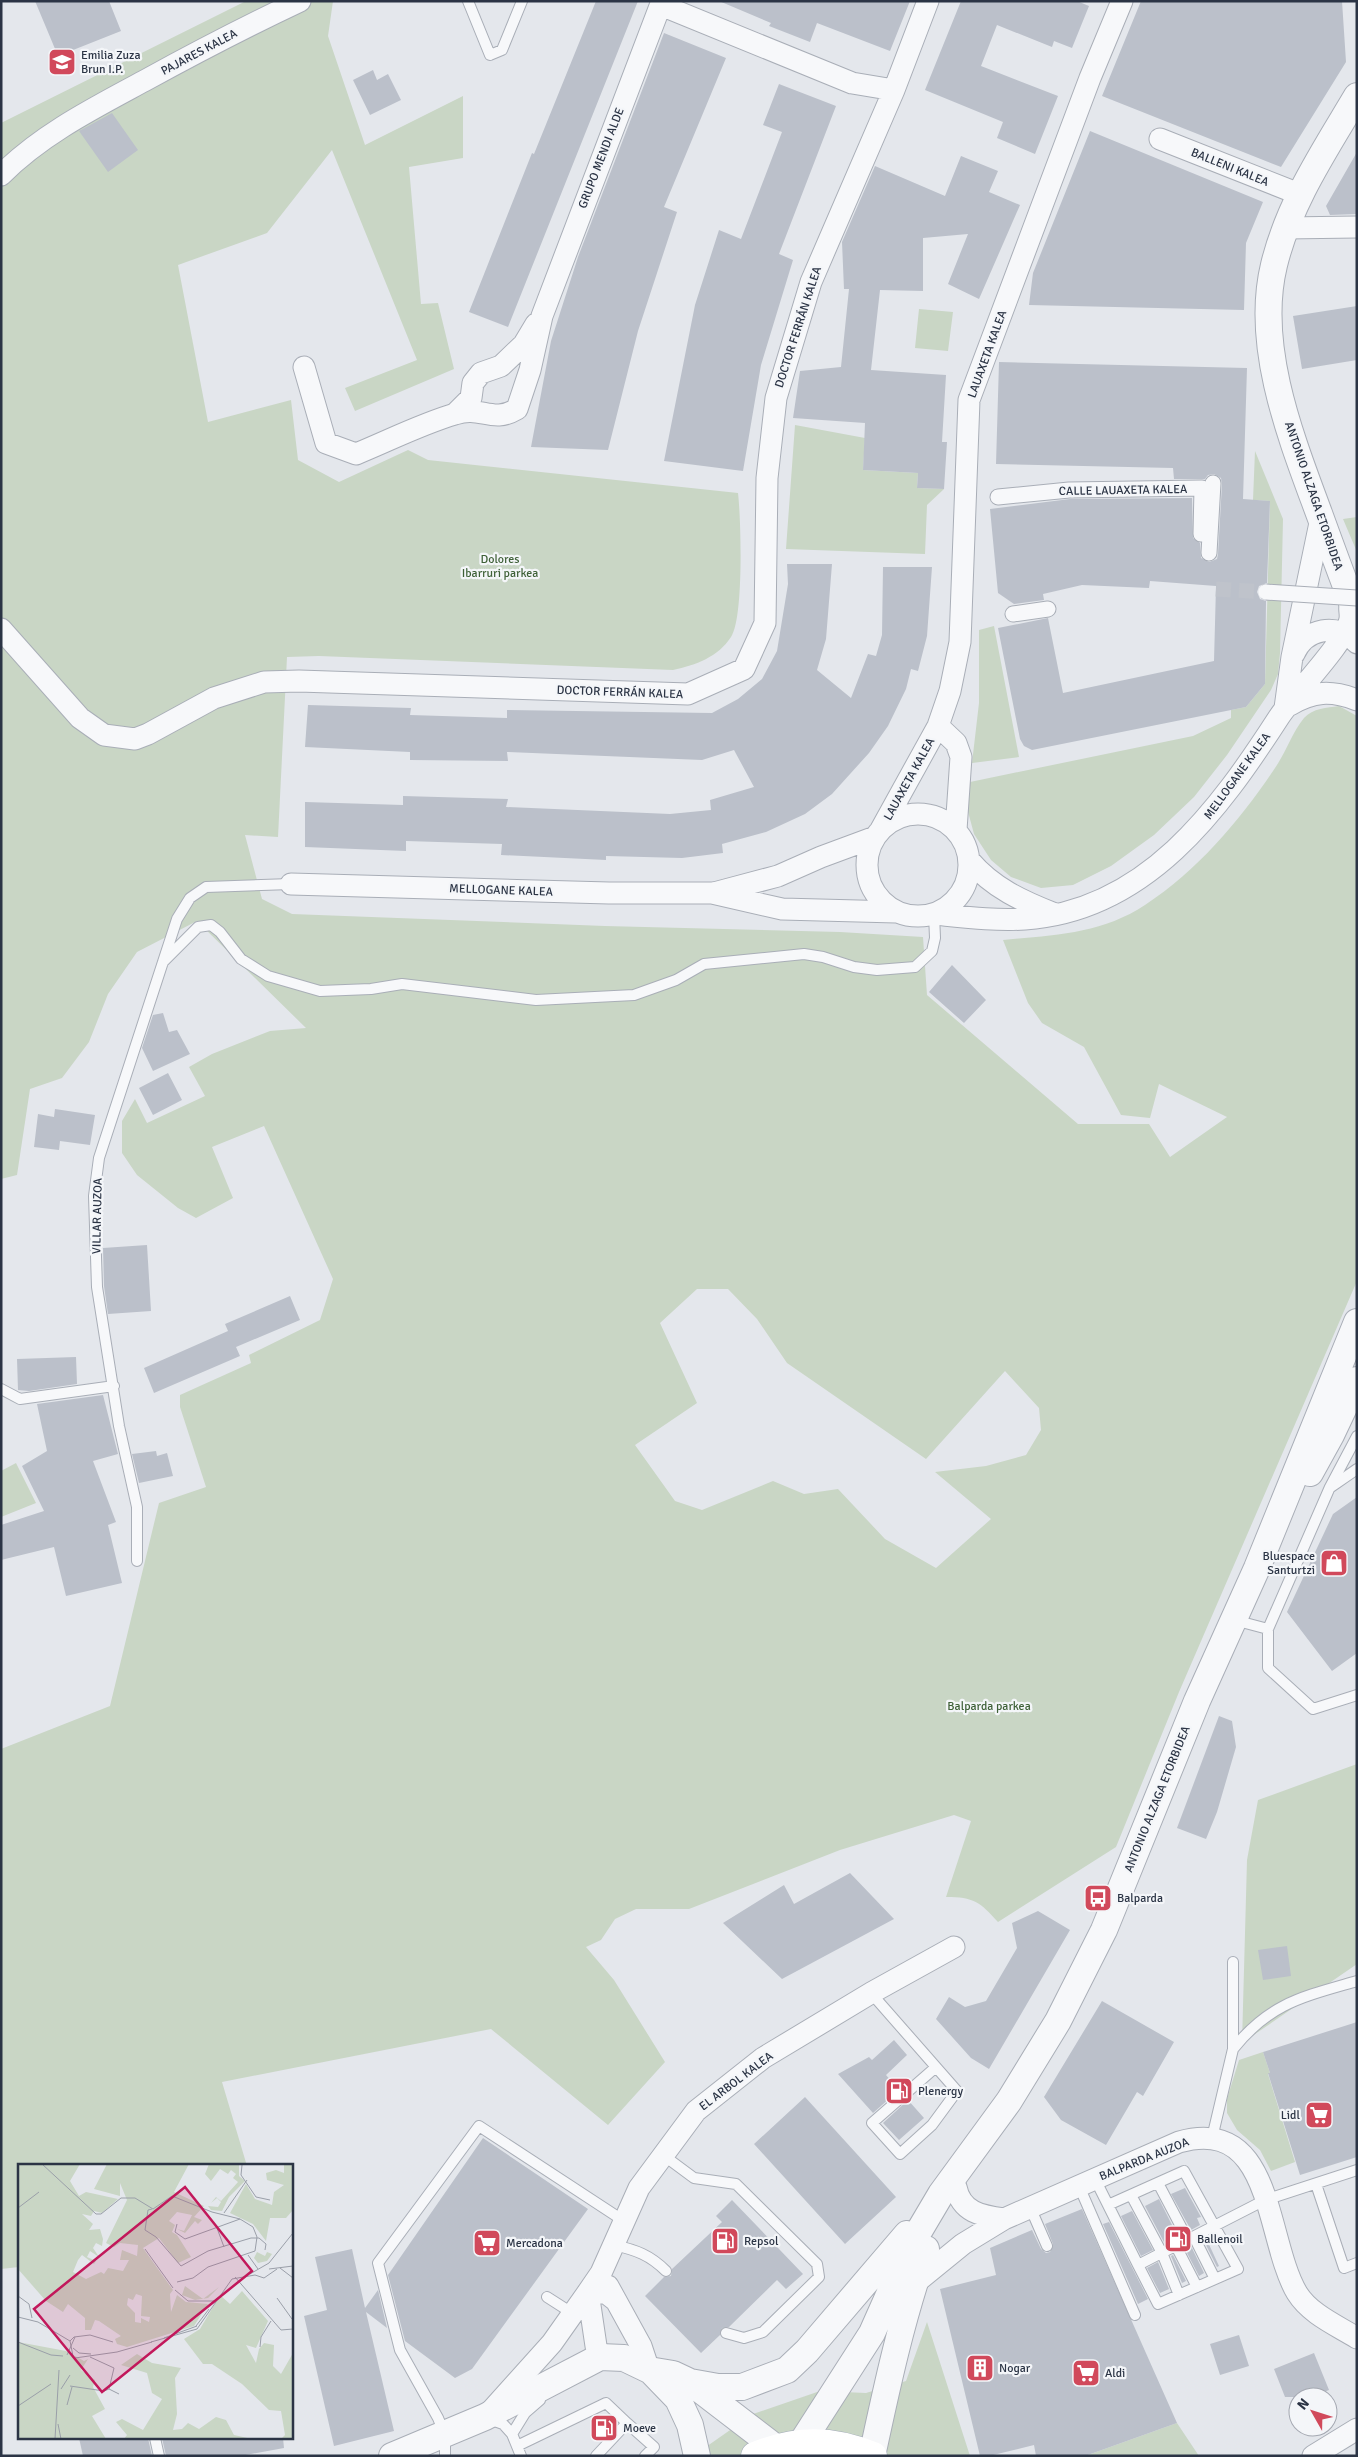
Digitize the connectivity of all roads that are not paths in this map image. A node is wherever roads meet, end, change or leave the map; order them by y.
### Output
1 (300, 1) edge
2 (468, 1) edge
3 (522, 1) edge
4 (928, 1) edge
5 (1122, 1) edge
6 (661, 3) edge
7 (894, 90) junction
8 (1357, 96) edge
9 (1160, 139) dead end
10 (1, 175) edge
11 (1299, 194) junction
12 (1357, 227) edge
13 (1285, 228) junction
14 (542, 316) junction
15 (304, 367) dead end
16 (456, 413) junction
17 (1213, 483) dead end
18 (998, 497) dead end
19 (1321, 518) junction
20 (1201, 534) dead end
21 (1209, 553) dead end
22 (1266, 592) tunnel mouth
23 (1048, 609) dead end
24 (1013, 614) dead end
25 (1353, 618) edge
26 (1, 629) edge
27 (1292, 657) junction
28 (1357, 700) edge
29 (1285, 708) junction
30 (938, 726) junction
31 (956, 830) junction
32 (877, 834) junction
33 (970, 861) junction
34 (291, 884) joint
35 (712, 894) junction
36 (896, 912) junction
37 (934, 914) junction
38 (1056, 914) junction
39 (163, 962) junction
40 (1357, 1322) edge
41 (1349, 1351) edge
42 (1357, 1380) edge
43 (114, 1386) junction
44 (1, 1389) edge
45 (1357, 1436) edge
46 (1357, 1469) edge
47 (1330, 1487) junction
48 (137, 1561) dead end
49 (1257, 1568) junction
50 (1233, 1620) junction
51 (1268, 1629) junction
52 (1357, 1694) edge
53 (954, 1947) dead end
54 (1233, 1962) dead end
55 (1357, 1981) edge
56 (871, 1993) junction
57 (1233, 2049) junction
58 (936, 2067) junction
59 (1212, 2138) junction
60 (663, 2155) junction
61 (1357, 2170) edge
62 (1087, 2183) junction
63 (1158, 2183) junction
64 (1316, 2184) junction
65 (949, 2190) junction
66 (1131, 2195) junction
67 (1265, 2200) junction
68 (1108, 2205) junction
69 (1030, 2208) junction
70 (973, 2212) junction
71 (1004, 2219) junction
72 (624, 2221) junction
73 (1214, 2227) junction
74 (1191, 2238) junction
75 (963, 2244) junction
76 (614, 2245) junction
77 (1047, 2246) dead end
78 (1176, 2246) junction
79 (1162, 2253) junction
80 (1357, 2264) edge
81 (1138, 2266) junction
82 (666, 2271) dead end
83 (601, 2273) junction
84 (1215, 2279) junction
85 (914, 2284) junction
86 (1197, 2287) junction
87 (588, 2292) junction
88 (1179, 2295) junction
89 (547, 2297) dead end
90 (615, 2300) junction
91 (572, 2313) junction
92 (1135, 2316) dead end
93 (726, 2333) dead end
94 (1357, 2338) edge
95 (600, 2357) junction
96 (649, 2370) junction
97 (690, 2382) junction
98 (485, 2418) junction
99 (627, 2422) junction
100 (1357, 2429) edge
101 (512, 2434) junction
102 (155, 2440) edge
103 (802, 2442) junction
104 (445, 2445) edge
105 (519, 2451) edge
106 (765, 2452) edge
107 (159, 2456) edge
108 (392, 2456) edge
109 (596, 2456) edge
110 (645, 2456) edge
111 (697, 2456) edge
112 (872, 2456) edge
113 (1313, 2456) edge

1 - 10 street, PAJARES KALEA
2 - 3 lane
4 - 7 street, DOCTOR FERRÁN KALEA
5 - 30 street, LAUAXETA KALEA
6 - 7 street
6 - 14 street, GRUPO MENDI ALDE
7 - 26 street, DOCTOR FERRÁN KALEA
8 - 11 street, ANTONIO ALZAGA ETORBIDEA
9 - 11 street, BALLENI KALEA
11 - 13 street, ANTONIO ALZAGA ETORBIDEA
12 - 13 street
13 - 19 street, ANTONIO ALZAGA ETORBIDEA
14 - 16 street, GRUPO MENDI ALDE
14 - 16 street, GRUPO MENDI ALDE
15 - 16 street, GRUPO MENDI ALDE
17 - 21 street
18 - 20 street, CALLE LAUAXETA KALEA
19 - 25 street, ANTONIO ALZAGA ETORBIDEA
19 - 27 street, MELLOGANE KALEA
22 - 25 street, bridge
23 - 24 street
25 - 27 street, MELLOGANE KALEA
25 - 29 street, MELLOGANE KALEA
27 - 29 street, MELLOGANE KALEA
28 - 29 street, MELLOGANE KALEA
29 - 38 street, MELLOGANE KALEA
30 - 31 street, LAUAXETA KALEA
30 - 32 street, LAUAXETA KALEA
31 - 32 street
31 - 33 street
32 - 35 street, MELLOGANE KALEA
32 - 36 street
33 - 37 street
33 - 38 street
34 - 35 street, MELLOGANE KALEA
34 - 39 lane, VILLAR AUZOA
35 - 36 street, MELLOGANE KALEA
36 - 37 street
37 - 38 street, MELLOGANE KALEA
37 - 39 lane
39 - 43 lane, VILLAR AUZOA
40 - 41 street, ANTONIO ALZAGA ETORBIDEA
41 - 49 street, ANTONIO ALZAGA ETORBIDEA
42 - 49 street, ANTONIO ALZAGA ETORBIDEA
43 - 44 lane
43 - 48 lane, VILLAR AUZOA
45 - 47 lane
46 - 47 lane
47 - 51 lane
49 - 50 street, ANTONIO ALZAGA ETORBIDEA
50 - 51 lane
50 - 65 street, ANTONIO ALZAGA ETORBIDEA
51 - 52 lane
53 - 56 street, EL ARBOL KALEA
54 - 57 lane
55 - 57 lane
56 - 58 lane
56 - 60 street, EL ARBOL KALEA
57 - 59 lane
58 - 58 lane
59 - 62 street, BALPARDA AUZOA
59 - 67 street, BALPARDA AUZOA
60 - 72 street, EL ARBOL KALEA
60 - 93 lane
61 - 64 lane
62 - 68 lane
62 - 69 street, BALPARDA AUZOA
62 - 92 lane
63 - 66 lane
63 - 73 lane
63 - 74 lane
64 - 67 lane
64 - 80 lane
65 - 70 street
65 - 85 street
65 - 97 street
65 - 103 street
66 - 68 lane
66 - 79 lane
67 - 73 lane
67 - 94 street, BALPARDA AUZOA
68 - 81 lane
69 - 71 street, BALPARDA AUZOA
69 - 77 lane
70 - 71 street
70 - 75 street
71 - 75 street, BALPARDA AUZOA
72 - 76 street, EL ARBOL KALEA
72 - 104 lane
73 - 74 lane
73 - 84 lane
74 - 78 lane
74 - 84 lane
75 - 85 street, BALPARDA AUZOA
76 - 82 lane
76 - 83 street, EL ARBOL KALEA
78 - 79 lane
78 - 86 lane
79 - 81 lane
79 - 88 lane
81 - 88 lane
83 - 87 street, EL ARBOL KALEA
83 - 90 street
84 - 86 lane
85 - 112 street
86 - 88 lane
87 - 90 street
87 - 91 street
87 - 95 street
89 - 91 lane
90 - 96 street
91 - 98 street
95 - 96 street
95 - 98 street
95 - 101 lane
96 - 97 street
96 - 111 street
97 - 106 street
98 - 101 lane
98 - 104 street
99 - 105 lane
99 - 109 lane
99 - 110 lane
100 - 113 street
101 - 105 lane
102 - 107 lane
103 - 106 main road
103 - 112 main road
104 - 108 street

